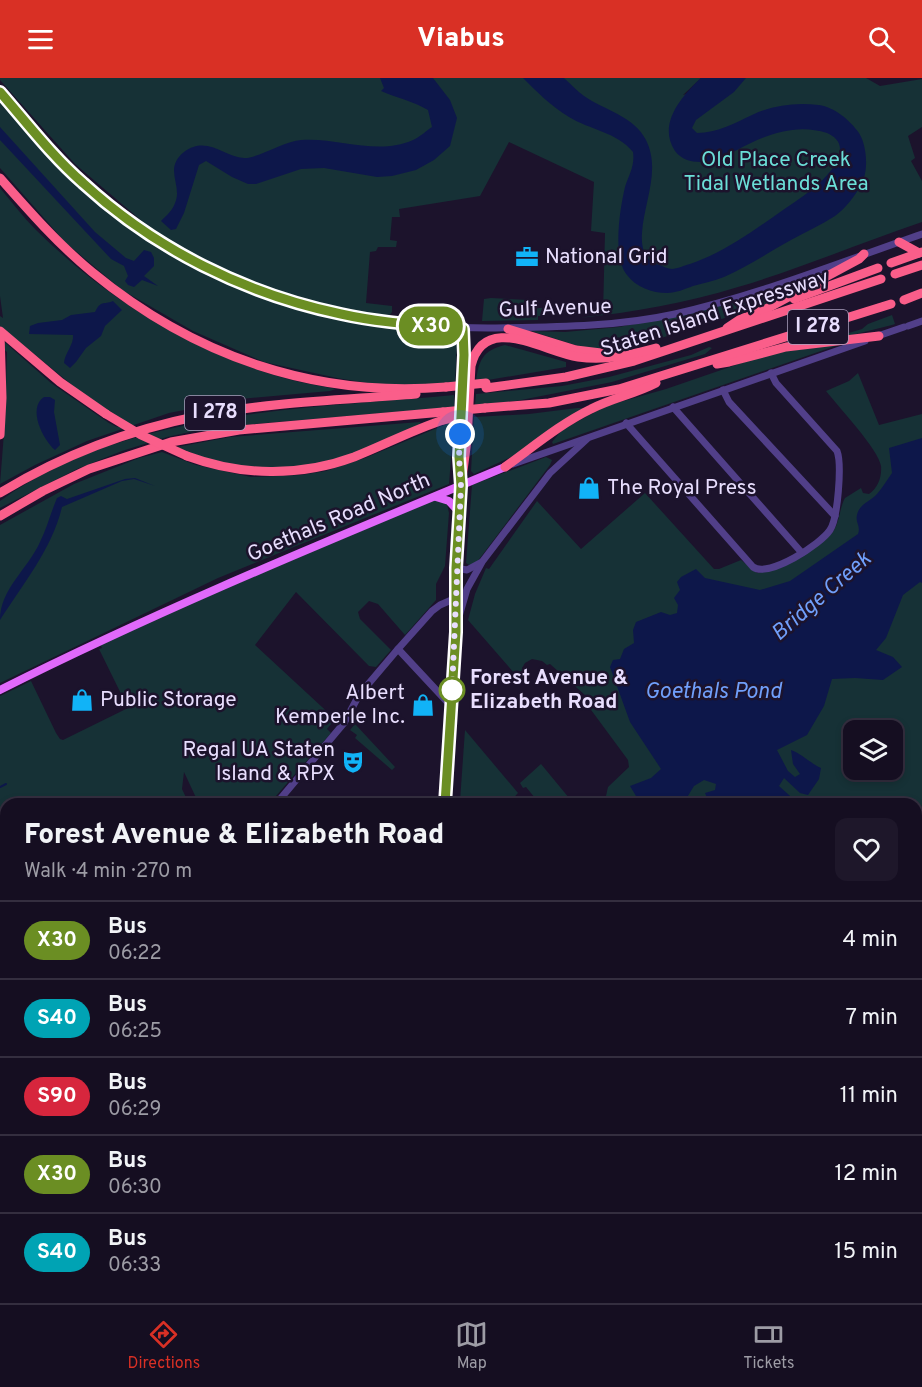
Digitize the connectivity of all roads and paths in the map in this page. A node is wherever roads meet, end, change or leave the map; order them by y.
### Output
1 (0, 92) edge
2 (0, 178) edge
3 (922, 234) edge
4 (899, 242) junction
5 (920, 252) edge
6 (864, 254) junction
7 (891, 263) dead end
8 (922, 265) edge
9 (878, 268) dead end
10 (895, 274) dead end
11 (881, 279) dead end
12 (922, 293) edge
13 (904, 300) dead end
14 (891, 304) dead end
15 (766, 309) junction
16 (922, 321) edge
17 (463, 329) junction
18 (508, 329) junction
19 (0, 332) edge
20 (721, 333) junction
21 (879, 336) junction
22 (699, 341) junction
23 (656, 348) junction
24 (696, 366) junction
25 (771, 373) junction
26 (674, 374) junction
27 (446, 389) junction
28 (723, 390) junction
29 (674, 407) junction
30 (443, 416) junction
31 (626, 423) junction
32 (0, 435) edge
33 (589, 436) junction
34 (505, 467) junction
35 (461, 486) junction
36 (0, 493) edge
37 (435, 497) junction
38 (459, 512) junction
39 (0, 516) edge
40 (835, 516) junction
41 (802, 553) junction
42 (482, 562) junction
43 (456, 568) junction
44 (456, 598) junction
45 (456, 632) junction
46 (398, 649) junction
47 (0, 690) edge
48 (452, 707) junction
49 (281, 798) edge
50 (445, 798) edge

1 - 17 street, Gulf Avenue
2 - 27 highway
3 - 4 street, Gulf Avenue
4 - 5 highway
4 - 6 street, Gulf Avenue
5 - 7 highway
6 - 15 highway
6 - 18 street, Gulf Avenue
8 - 10 highway
9 - 15 highway
11 - 20 highway, Staten Island Expressway / I 278
12 - 13 highway
14 - 24 highway, Staten Island Expressway / I 278
15 - 20 highway
16 - 21 street, Goethals Road North
17 - 18 street, Gulf Avenue
17 - 35 main road
18 - 23 highway
19 - 30 highway, bridge
19 - 32 highway
20 - 22 highway, Staten Island Expressway / I 278
21 - 24 highway
21 - 25 street, Goethals Road North
22 - 23 highway
22 - 27 highway, Staten Island Expressway / I 278
23 - 35 highway
24 - 26 highway, Staten Island Expressway / I 278
25 - 28 street, Goethals Road North
25 - 40 street
26 - 30 highway, Staten Island Expressway / I 278, bridge
26 - 34 highway
27 - 36 highway, Staten Island Expressway / I 278
28 - 29 street, Goethals Road North
28 - 40 street
29 - 31 street, Goethals Road North
29 - 41 street
30 - 39 highway
31 - 33 street, Goethals Road North
31 - 41 street
33 - 34 street, Goethals Road North
33 - 42 street
34 - 35 main road, Goethals Road North
35 - 37 main road, Goethals Road North
35 - 38 main road
37 - 38 main road
37 - 47 main road, Goethals Road North
38 - 43 main road
40 - 41 street
42 - 43 street
42 - 45 street
43 - 44 main road
44 - 45 main road
44 - 46 street
45 - 48 main road
46 - 48 street
46 - 49 street
48 - 50 main road

